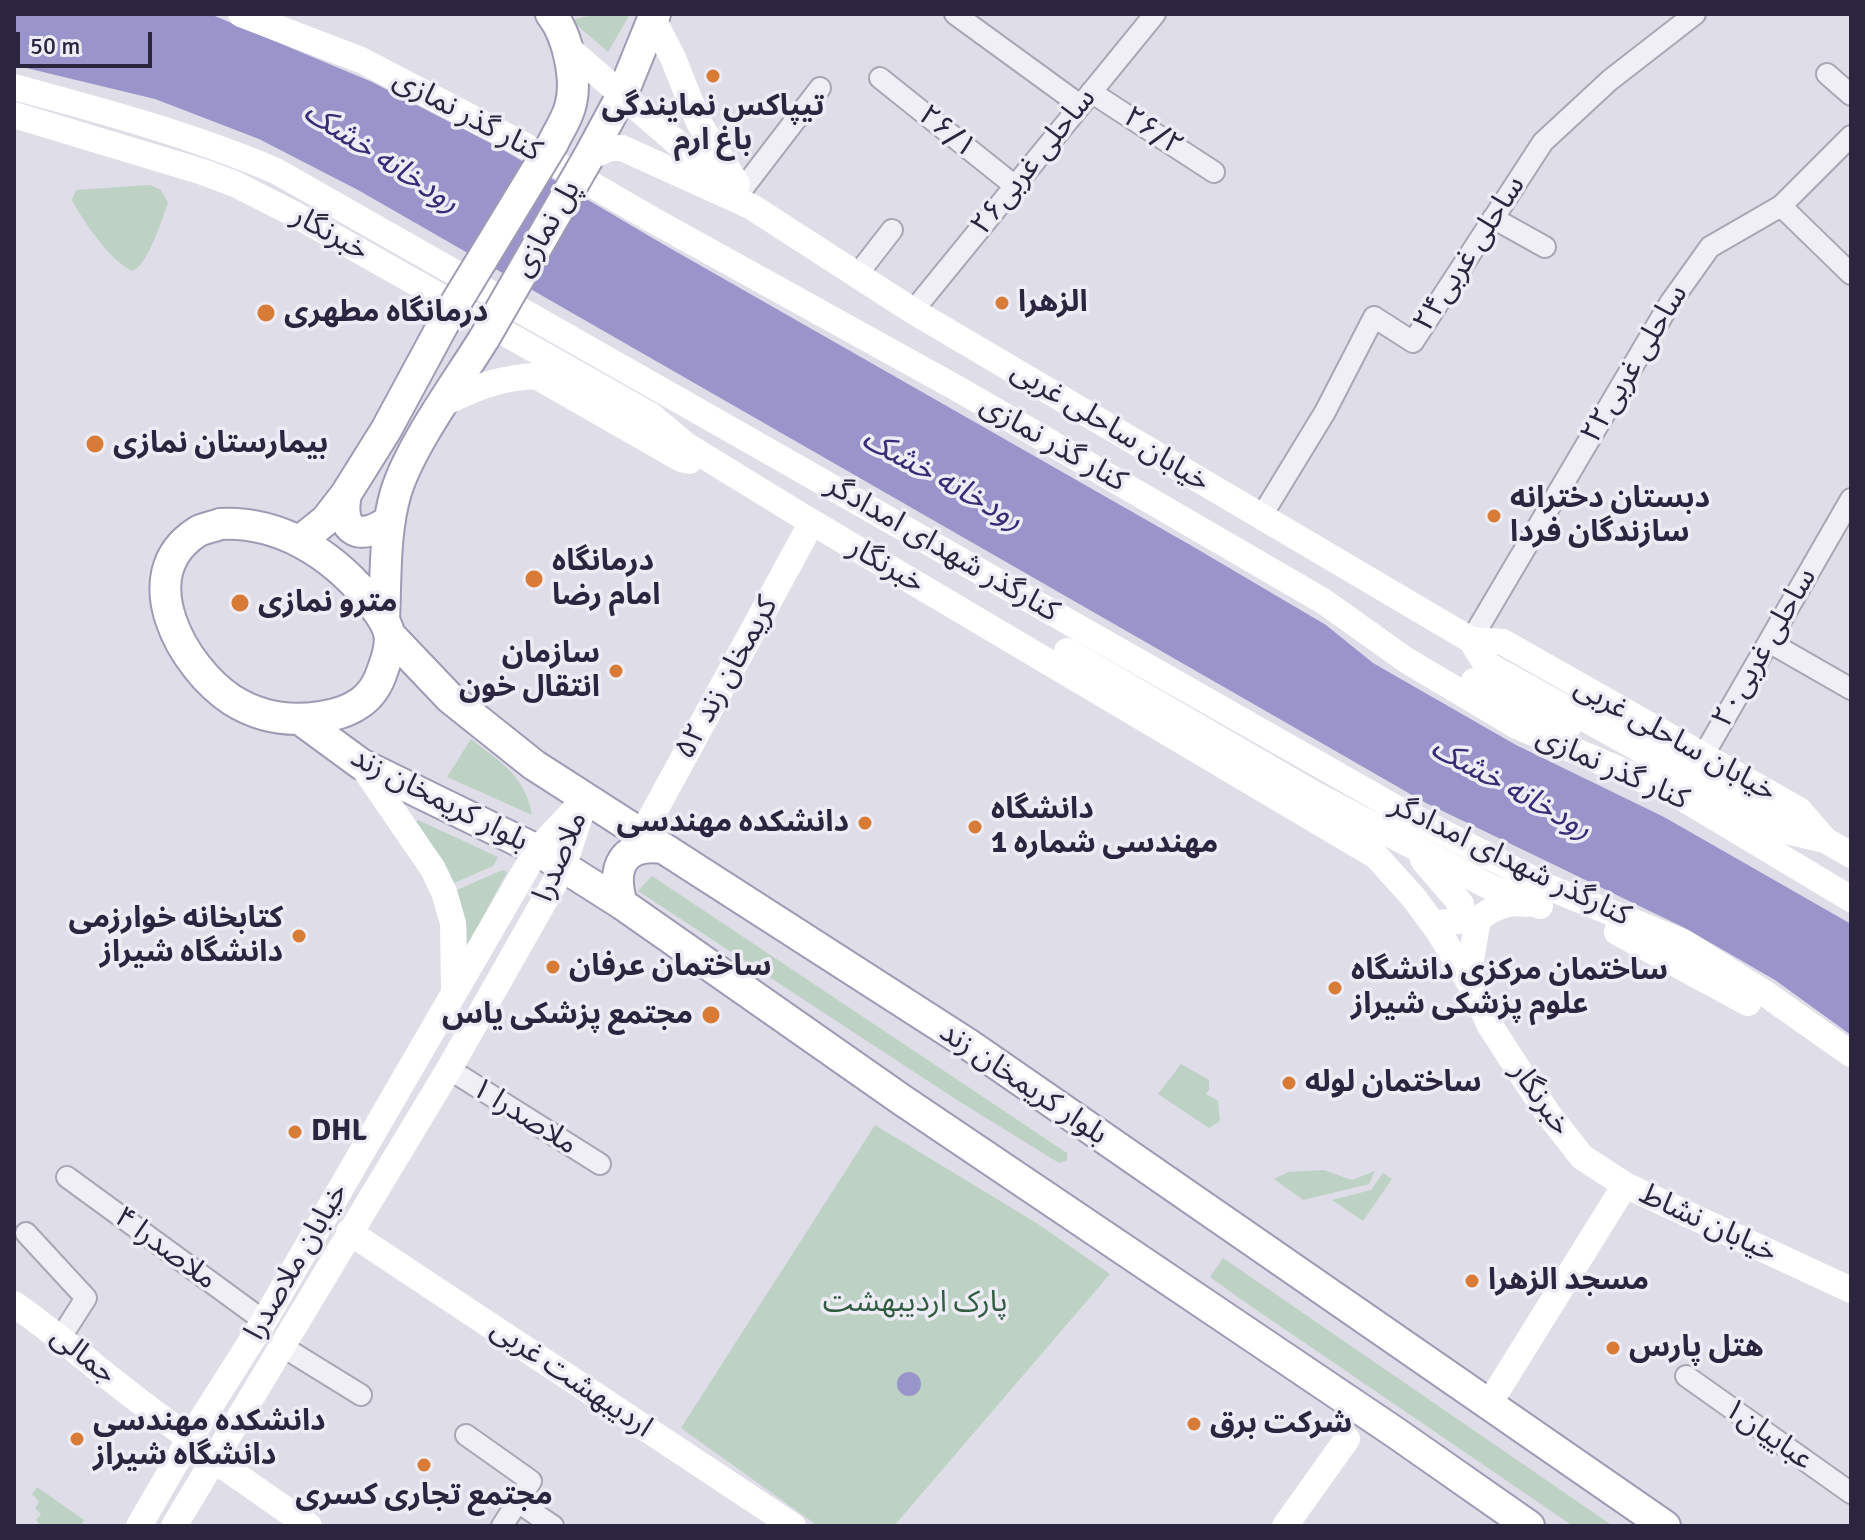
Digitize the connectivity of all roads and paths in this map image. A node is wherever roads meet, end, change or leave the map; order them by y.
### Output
1 (241, 14) edge
2 (551, 14) edge
3 (955, 14) edge
4 (1155, 14) edge
5 (1695, 14) edge
6 (654, 17) edge
7 (569, 49) junction
8 (1827, 74) dead end
9 (880, 78) dead end
10 (14, 87) edge
11 (820, 88) dead end
12 (622, 95) junction
13 (1851, 95) edge
14 (1086, 98) junction
15 (14, 115) edge
16 (1851, 136) edge
17 (588, 158) junction
18 (1214, 172) dead end
19 (1015, 186) junction
20 (746, 199) junction
21 (1781, 206) junction
22 (1493, 218) junction
23 (892, 230) dead end
24 (1545, 247) dead end
25 (1851, 274) edge
26 (857, 275) junction
27 (913, 311) junction
28 (444, 403) junction
29 (650, 415) junction
30 (724, 469) junction
31 (346, 494) junction
32 (1851, 499) edge
33 (1261, 517) junction
34 (390, 520) junction
35 (812, 522) junction
36 (300, 541) junction
37 (1323, 601) junction
38 (387, 628) junction
39 (1471, 640) junction
40 (1769, 642) junction
41 (1851, 689) edge
42 (301, 720) junction
43 (1628, 743) junction
44 (1703, 756) junction
45 (361, 764) junction
46 (586, 798) junction
47 (1825, 840) junction
48 (653, 841) junction
49 (1409, 845) junction
50 (537, 850) junction
51 (1851, 855) edge
52 (563, 868) junction
53 (1851, 899) edge
54 (622, 904) junction
55 (1540, 906) junction
56 (1433, 924) junction
57 (1475, 992) junction
58 (453, 997) junction
59 (487, 999) joint
60 (1841, 1048) edge
61 (449, 1069) junction
62 (600, 1164) dead end
63 (67, 1177) dead end
64 (1625, 1185) junction
65 (349, 1232) junction
66 (26, 1233) dead end
67 (1851, 1290) edge
68 (14, 1304) edge
69 (264, 1321) junction
70 (61, 1337) junction
71 (280, 1345) junction
72 (1308, 1374) junction
73 (1686, 1376) dead end
74 (361, 1395) dead end
75 (1489, 1404) junction
76 (1396, 1433) junction
77 (466, 1435) dead end
78 (190, 1438) junction
79 (1347, 1439) junction
80 (213, 1459) junction
81 (1851, 1493) edge
82 (518, 1502) junction
83 (139, 1526) edge
84 (174, 1526) edge
85 (309, 1526) edge
86 (502, 1526) edge
87 (553, 1526) edge
88 (793, 1526) edge
89 (1285, 1526) edge
90 (1529, 1526) edge
91 (1665, 1526) edge

1 - 37 main road, کنار گذر نمازی
2 - 7 main road, پل نمازی
3 - 14 street, ۲۶/۲
4 - 14 street, ساحلی غربی۲۶
5 - 22 street, ساحلی غربی۲۴
6 - 12 main road, پل نمازی
6 - 20 main road
7 - 12 main road
7 - 31 main road, پل نمازی, bridge
8 - 13 street
9 - 19 street, ۲۶/۱
10 - 60 main road, کنارگذر شهدای امدادگر
11 - 20 street
12 - 17 main road, پل نمازی
12 - 20 main road
14 - 18 street, ۲۶/۲
14 - 19 street, ساحلی غربی۲۶
15 - 29 main road, خبرنگار
16 - 21 street, ساحلی غربی۲۲
17 - 20 main road
17 - 28 main road, پل نمازی, bridge
19 - 27 street, ساحلی غربی۲۶
20 - 26 main road, خیابان ساحلی غربی
21 - 25 street
21 - 39 street, ساحلی غربی۲۲
22 - 24 street
22 - 33 street, ساحلی غربی۲۴
23 - 26 street
26 - 27 main road, خیابان ساحلی غربی
27 - 33 main road, خیابان ساحلی غربی
28 - 30 main road
28 - 34 main road, پل نمازی
29 - 30 main road, خبرنگار
29 - 49 main road
30 - 35 main road, خبرنگار
31 - 34 main road
31 - 36 main road, پل نمازی
32 - 40 street, ساحلی غربی۲۰
33 - 39 main road, خیابان ساحلی غربی
34 - 38 main road, پل نمازی
35 - 48 main road, کریمخان زند ۵۲
35 - 56 main road, خبرنگار
36 - 38 main road
36 - 42 main road
37 - 43 main road
37 - 53 main road, کنار گذر نمازی
38 - 42 main road
38 - 46 main road, بلوار کریمخان زند
39 - 43 main road, خیابان ساحلی غربی
39 - 44 main road, خیابان ساحلی غربی
40 - 41 street
40 - 44 street, ساحلی غربی۲۰
42 - 45 main road, بلوار کریمخان زند
43 - 47 main road, خیابان ساحلی غربی
44 - 47 main road, خیابان ساحلی غربی
45 - 50 main road, بلوار کریمخان زند
45 - 58 main road
46 - 48 main road, بلوار کریمخان زند
46 - 50 main road, ملاصدرا
46 - 52 main road, ملاصدرا
47 - 51 main road, خیابان ساحلی غربی
48 - 54 main road
48 - 75 main road, بلوار کریمخان زند
49 - 55 main road
49 - 56 main road
50 - 52 main road, بلوار کریمخان زند
50 - 58 main road, ملاصدرا
52 - 54 main road, بلوار کریمخان زند
52 - 59 main road, ملاصدرا
54 - 72 main road, بلوار کریمخان زند
55 - 57 main road
55 - 60 main road
56 - 57 main road, خبرنگار
57 - 64 main road, خبرنگار
58 - 69 main road, خیابان ملاصدرا
59 - 61 main road, خیابان ملاصدرا
61 - 62 street, ۱ ملاصدرا
61 - 65 main road, خیابان ملاصدرا
63 - 69 street, ۴ ملاصدرا
64 - 67 main road, خیابان نشاط
64 - 75 main road, خیابان نشاط
65 - 71 main road, خیابان ملاصدرا
65 - 88 main road, اردیبهشت غربی
66 - 70 street
68 - 70 main road, جمالی
69 - 78 main road, خیابان ملاصدرا
70 - 78 main road, جمالی
71 - 74 street
71 - 80 main road, خیابان ملاصدرا
72 - 76 main road, بلوار کریمخان زند
72 - 79 main road
73 - 81 street, عباییان۱
75 - 91 main road, بلوار کریمخان زند
76 - 79 main road
76 - 90 main road, بلوار کریمخان زند
77 - 82 street
78 - 83 main road, خیابان ملاصدرا
79 - 89 main road
80 - 84 main road, خیابان ملاصدرا
80 - 85 main road
82 - 86 street
82 - 87 street

